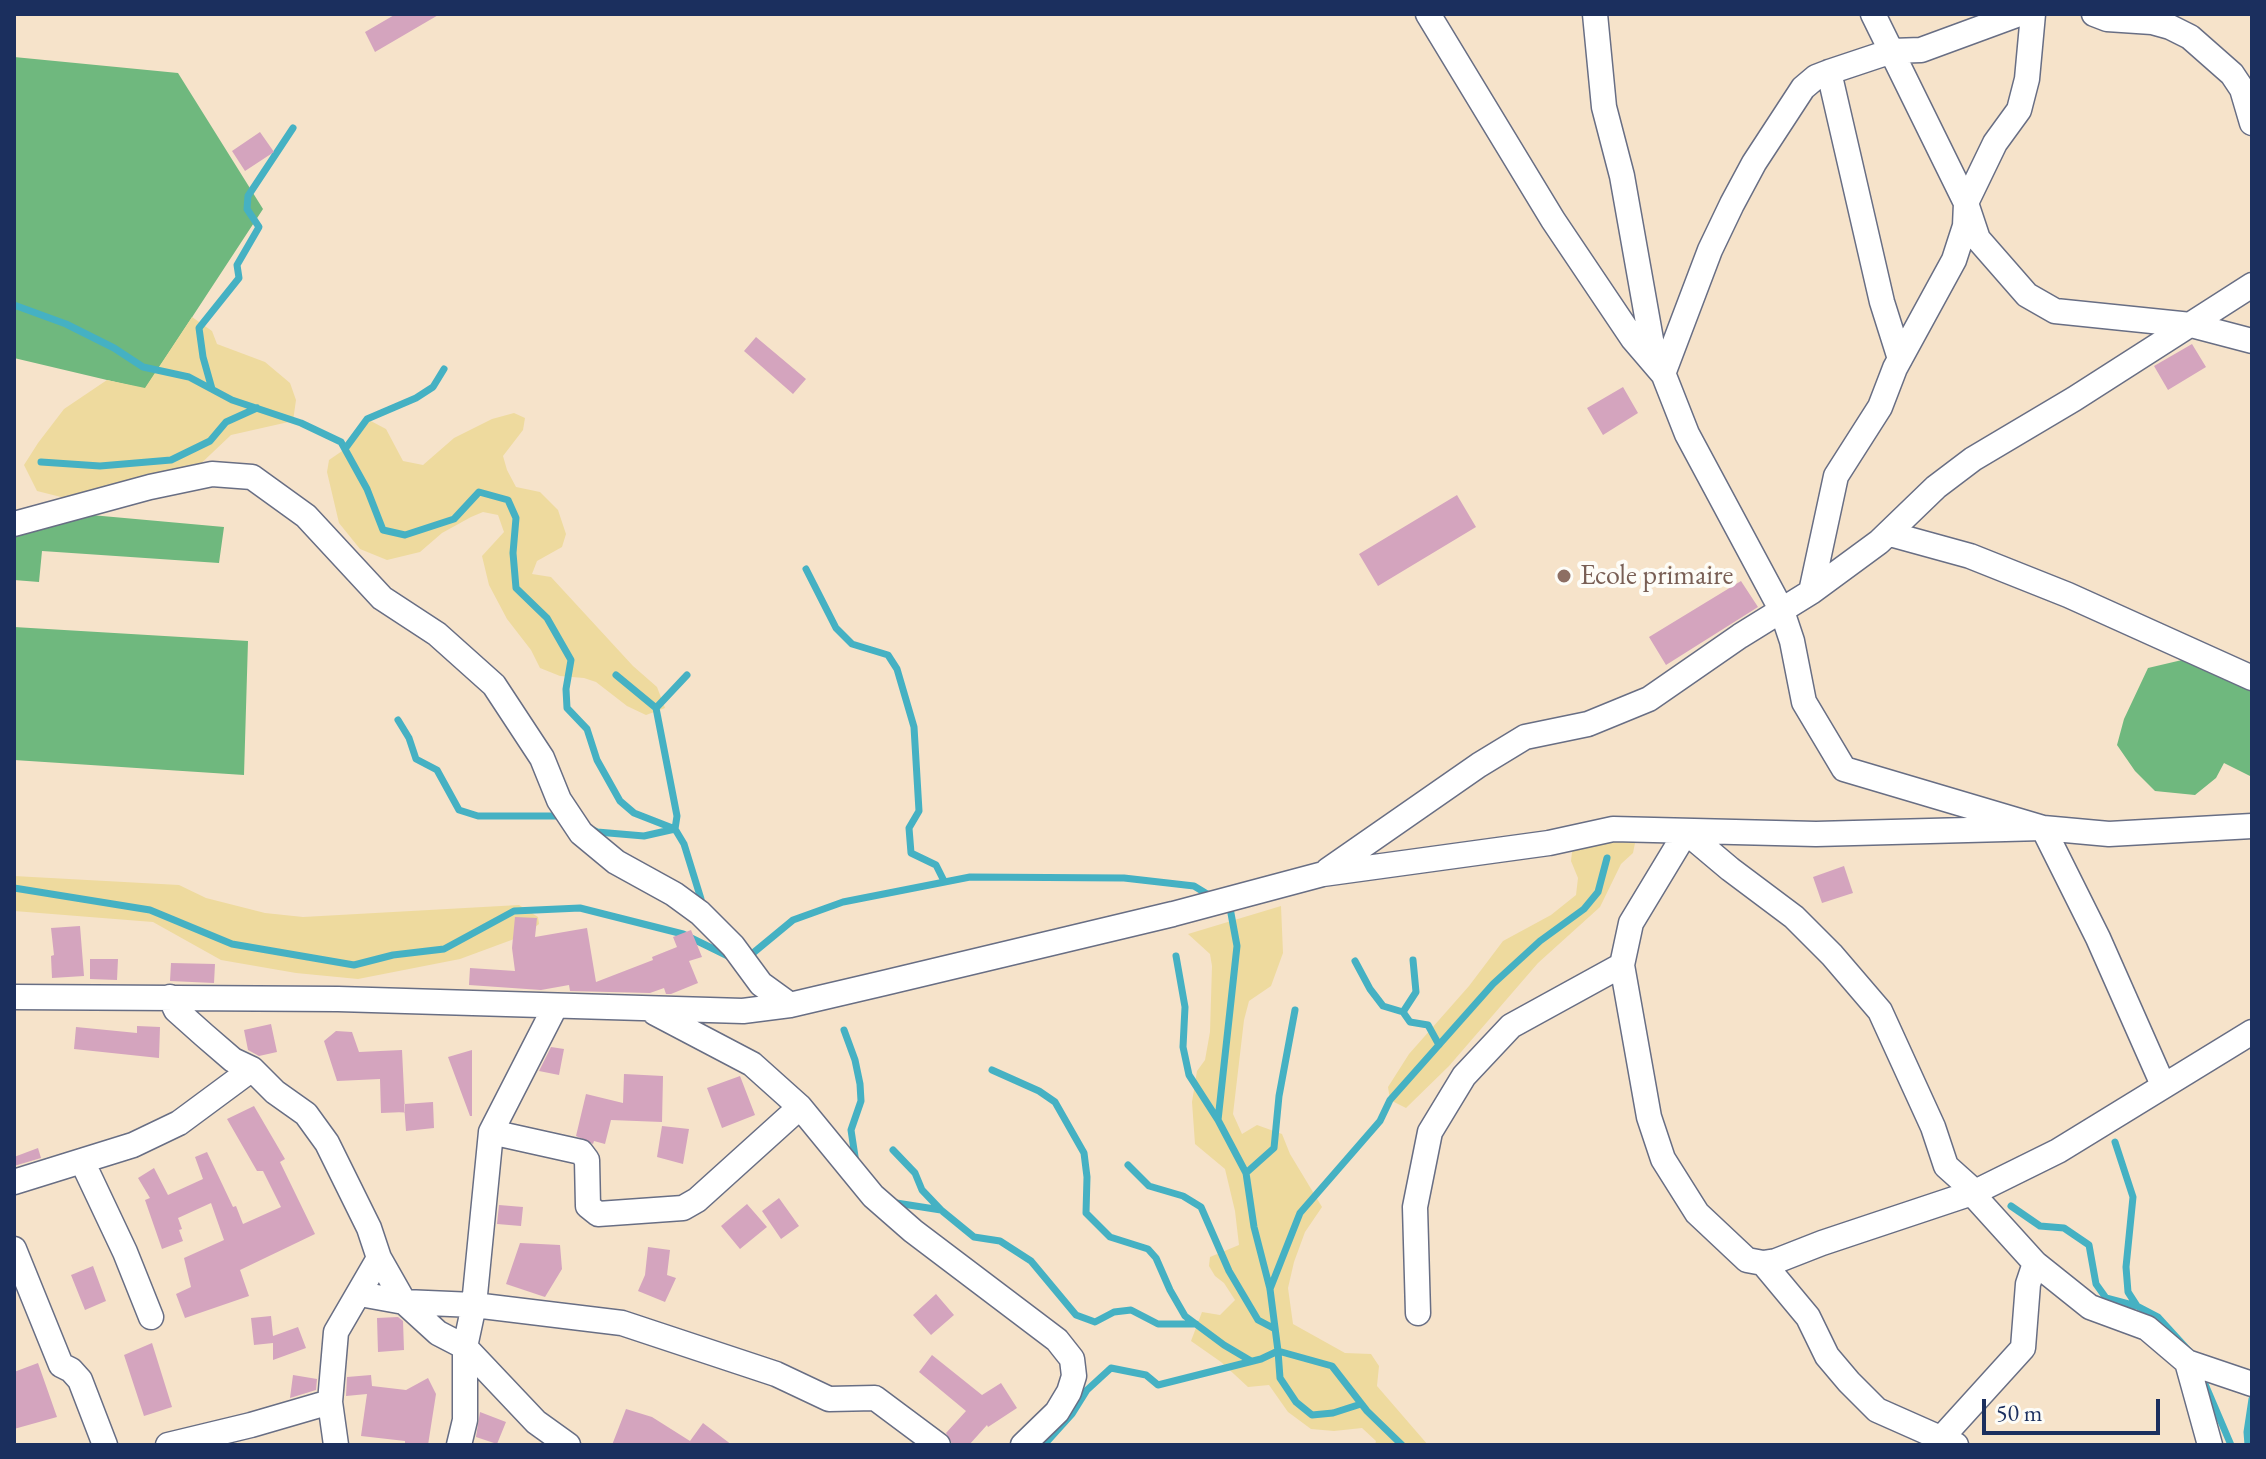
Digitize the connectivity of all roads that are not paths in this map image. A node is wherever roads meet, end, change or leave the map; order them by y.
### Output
1 (1428, 14) edge
2 (1595, 14) edge
3 (1873, 14) edge
4 (2019, 14) edge
5 (2033, 14) edge
6 (2094, 14) edge
7 (1892, 51) junction
8 (1829, 72) junction
9 (2252, 123) edge
10 (1966, 203) junction
11 (2252, 285) edge
12 (2191, 325) junction
13 (2252, 341) edge
14 (1900, 359) junction
15 (1663, 374) junction
16 (14, 524) edge
17 (1890, 534) junction
18 (1811, 592) junction
19 (1782, 611) junction
20 (2252, 678) edge
21 (2252, 826) edge
22 (2043, 828) junction
23 (1686, 832) junction
24 (1323, 874) junction
25 (1622, 965) junction
26 (14, 997) edge
27 (170, 997) junction
28 (790, 1005) junction
29 (555, 1007) junction
30 (650, 1010) junction
31 (2252, 1032) edge
32 (252, 1069) junction
33 (2163, 1085) junction
34 (800, 1107) junction
35 (491, 1132) junction
36 (82, 1161) junction
37 (14, 1182) edge
38 (1975, 1192) junction
39 (14, 1249) edge
40 (379, 1258) junction
41 (1763, 1263) junction
42 (2035, 1263) junction
43 (360, 1294) junction
44 (404, 1302) junction
45 (474, 1305) junction
46 (1418, 1313) dead end
47 (151, 1317) dead end
48 (465, 1347) junction
49 (2187, 1362) junction
50 (2252, 1384) edge
51 (330, 1402) junction
52 (537, 1433) edge
53 (1944, 1443) edge
54 (105, 1445) edge
55 (168, 1445) edge
56 (336, 1445) edge
57 (459, 1445) edge
58 (568, 1445) edge
59 (938, 1445) edge
60 (1023, 1445) edge
61 (2210, 1445) edge

1 - 15 street
2 - 15 street
3 - 7 street
4 - 7 street
5 - 10 street
6 - 9 street
7 - 8 street
7 - 10 street
8 - 14 street
8 - 15 street
10 - 12 street
10 - 14 street
11 - 12 street
12 - 13 street
12 - 17 street
14 - 18 street
15 - 19 street
16 - 28 street
17 - 18 street
17 - 20 street
18 - 19 street
19 - 22 street
19 - 24 street
21 - 22 street
22 - 23 street
22 - 33 street
23 - 24 street
23 - 25 street
23 - 38 street
24 - 28 street
25 - 41 street
25 - 46 street
26 - 27 street
27 - 29 street
27 - 32 street
28 - 30 street
29 - 30 street
29 - 35 street
30 - 34 street
31 - 33 street
32 - 36 street
32 - 40 street
33 - 38 street
34 - 35 street
34 - 60 street
35 - 45 street
36 - 37 street
36 - 47 street
38 - 41 street
38 - 42 street
39 - 54 street
40 - 43 street
40 - 44 street
41 - 53 street
42 - 49 street
42 - 53 street
43 - 44 street
43 - 51 street
44 - 45 street
44 - 48 street
45 - 48 street
45 - 59 street
48 - 52 street
48 - 57 street
49 - 50 street
49 - 61 street
51 - 55 street
51 - 56 street
52 - 58 street

